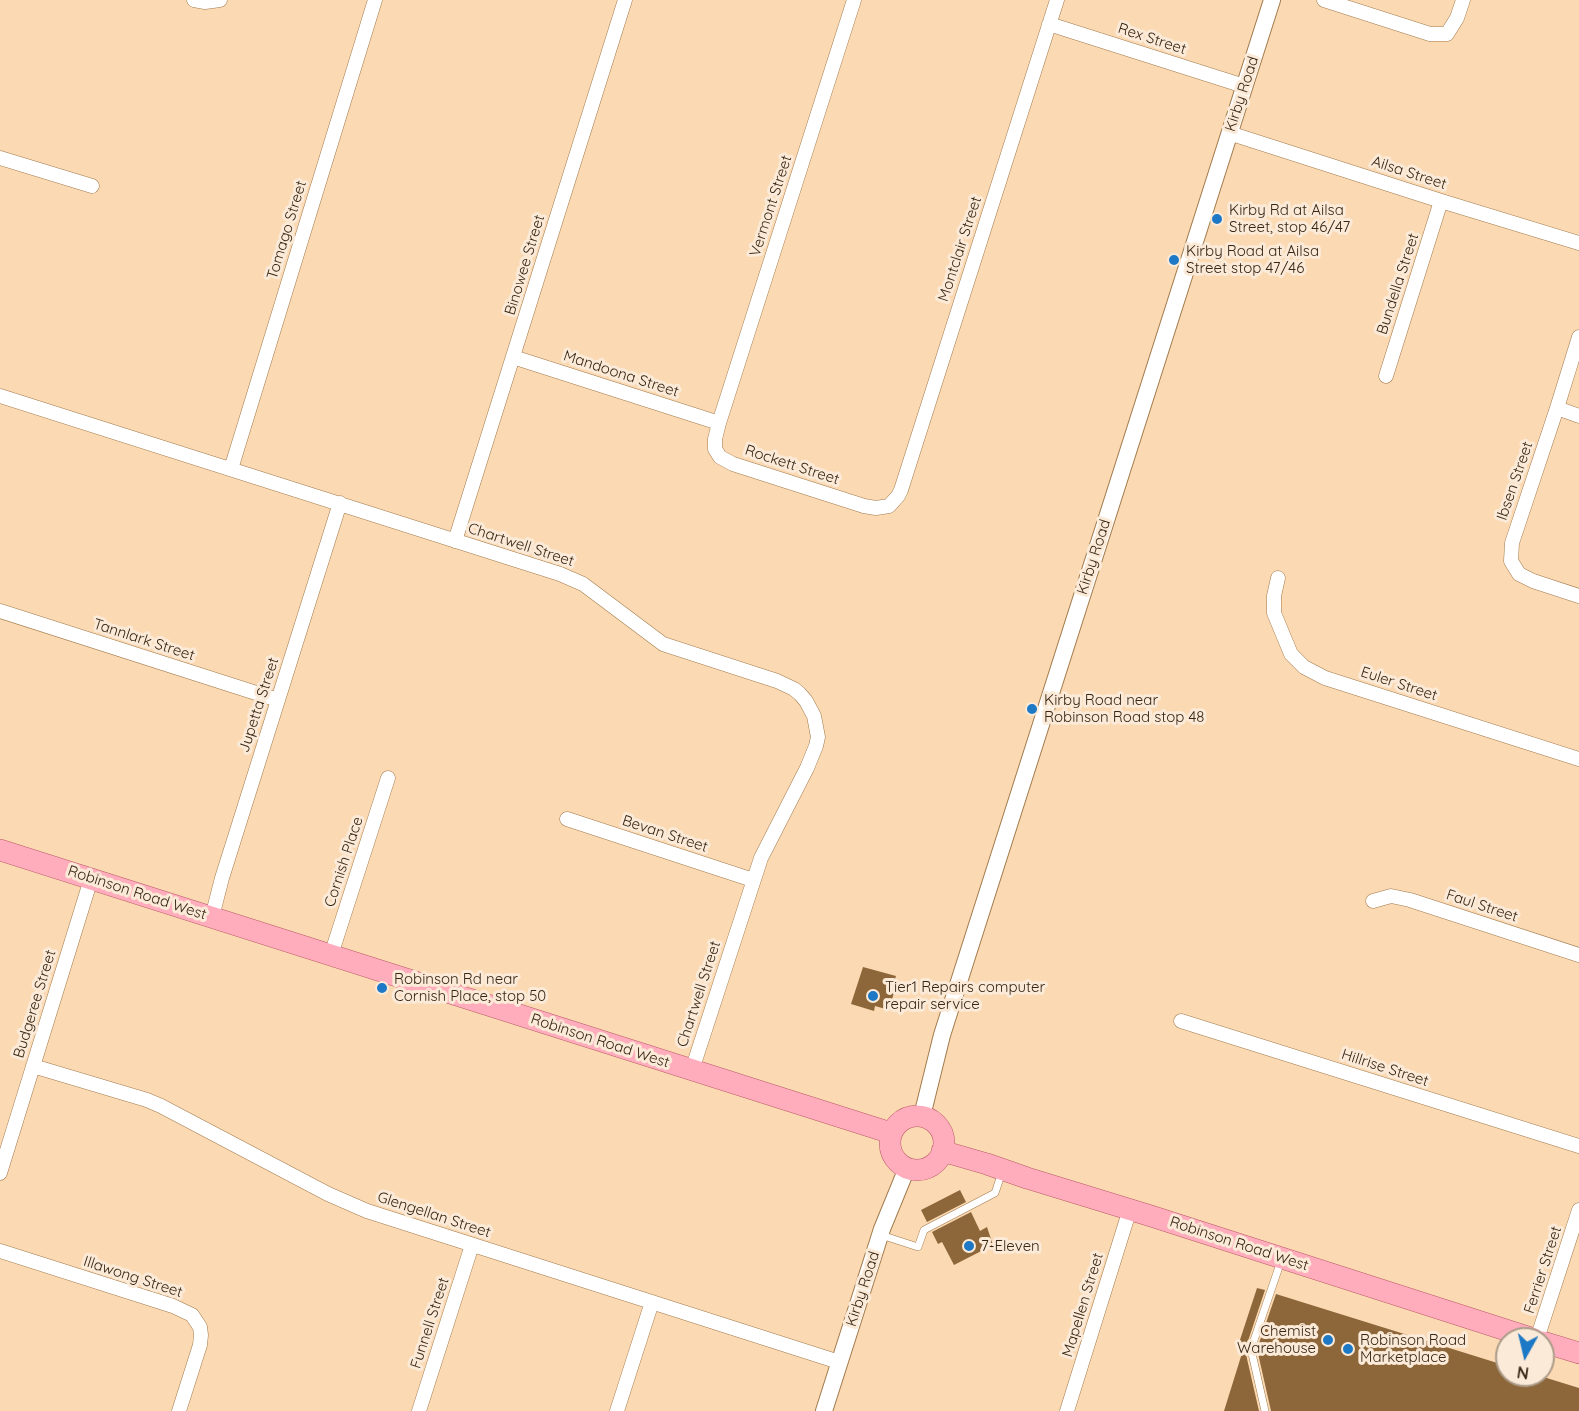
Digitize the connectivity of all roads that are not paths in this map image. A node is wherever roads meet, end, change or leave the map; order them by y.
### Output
1 (194, 0) edge
2 (219, 0) edge
3 (375, 0) edge
4 (625, 0) edge
5 (854, 0) edge
6 (1057, 0) edge
7 (1272, 0) edge
8 (1324, 0) edge
9 (1462, 0) edge
10 (1049, 24) junction
11 (1244, 86) junction
12 (1230, 133) junction
13 (0, 158) edge
14 (92, 186) dead end
15 (1441, 201) junction
16 (1579, 243) edge
17 (1579, 337) edge
18 (513, 357) junction
19 (1386, 376) dead end
20 (0, 396) edge
21 (1557, 408) junction
22 (1579, 416) edge
23 (719, 423) junction
24 (231, 469) junction
25 (340, 503) junction
26 (889, 506) joint
27 (455, 541) junction
28 (1278, 578) dead end
29 (1579, 596) edge
30 (0, 611) edge
31 (278, 700) junction
32 (1579, 759) edge
33 (388, 778) dead end
34 (567, 819) dead end
35 (0, 850) edge
36 (91, 879) junction
37 (753, 880) junction
38 (1373, 901) dead end
39 (212, 917) junction
40 (331, 955) junction
41 (1579, 955) edge
42 (1181, 1021) dead end
43 (33, 1066) junction
44 (692, 1070) junction
45 (922, 1116) junction
46 (891, 1133) junction
47 (1579, 1146) edge
48 (942, 1151) junction
49 (907, 1168) junction
50 (1003, 1169) junction
51 (0, 1173) edge
52 (1130, 1209) junction
53 (1579, 1210) edge
54 (880, 1235) junction
55 (472, 1245) junction
56 (0, 1251) edge
57 (1281, 1258) junction
58 (651, 1302) junction
59 (1498, 1327) edge
60 (1540, 1327) edge
61 (1555, 1346) edge
62 (1579, 1353) edge
63 (839, 1362) junction
64 (179, 1411) edge
65 (419, 1411) edge
66 (617, 1411) edge
67 (824, 1411) edge
68 (1067, 1411) edge
69 (1265, 1411) edge

1 - 2 street
3 - 24 street, Tomago Street
4 - 18 street, Binowee Street
5 - 23 street, Vermont Street
6 - 10 street, Montclair Street
7 - 11 street, Kirby Road
8 - 9 street
10 - 11 street, Rex Street
10 - 26 street, Montclair Street
11 - 12 street, Kirby Road
12 - 15 street, Ailsa Street
12 - 45 street, Kirby Road
13 - 14 street
15 - 16 street, Ailsa Street
15 - 19 street, Bundella Street
17 - 21 street, Ibsen Street
18 - 23 street, Mandoona Street
18 - 27 street, Binowee Street
20 - 24 street, Chartwell Street
21 - 22 street
21 - 29 street, Ibsen Street
23 - 26 street, Rockett Street
24 - 25 street, Chartwell Street
25 - 27 street, Chartwell Street
25 - 31 street, Jupetta Street
27 - 37 street, Chartwell Street
28 - 32 street, Euler Street
30 - 31 street, Tannlark Street
31 - 39 street, Jupetta Street
33 - 40 street, Cornish Place
34 - 37 street, Bevan Street
35 - 36 main road, Robinson Road West
36 - 39 main road, Robinson Road West
36 - 43 street, Budgeree Street
37 - 44 street, Chartwell Street
38 - 41 street, Faul Street
39 - 40 main road, Robinson Road West
40 - 44 main road, Robinson Road West
42 - 47 street, Hillrise Street
43 - 51 street, Budgeree Street
43 - 55 street, Glengellan Street
44 - 46 main road, Robinson Road West
45 - 46 main road
45 - 48 main road
46 - 49 main road
48 - 49 main road
48 - 50 main road, Robinson Road West
49 - 54 street, Kirby Road
50 - 52 main road, Robinson Road West
50 - 54 lane
52 - 57 main road, Robinson Road West
52 - 68 street, Mapellen Street
53 - 60 street, Ferrier Street
54 - 63 street, Kirby Road
55 - 58 street, Glengellan Street
55 - 65 street, Funnell Street
56 - 64 street, Illawong Street
57 - 59 main road, Robinson Road West
57 - 69 lane
58 - 63 street, Glengellan Street
58 - 66 street
61 - 62 main road
63 - 67 street, Kirby Road

